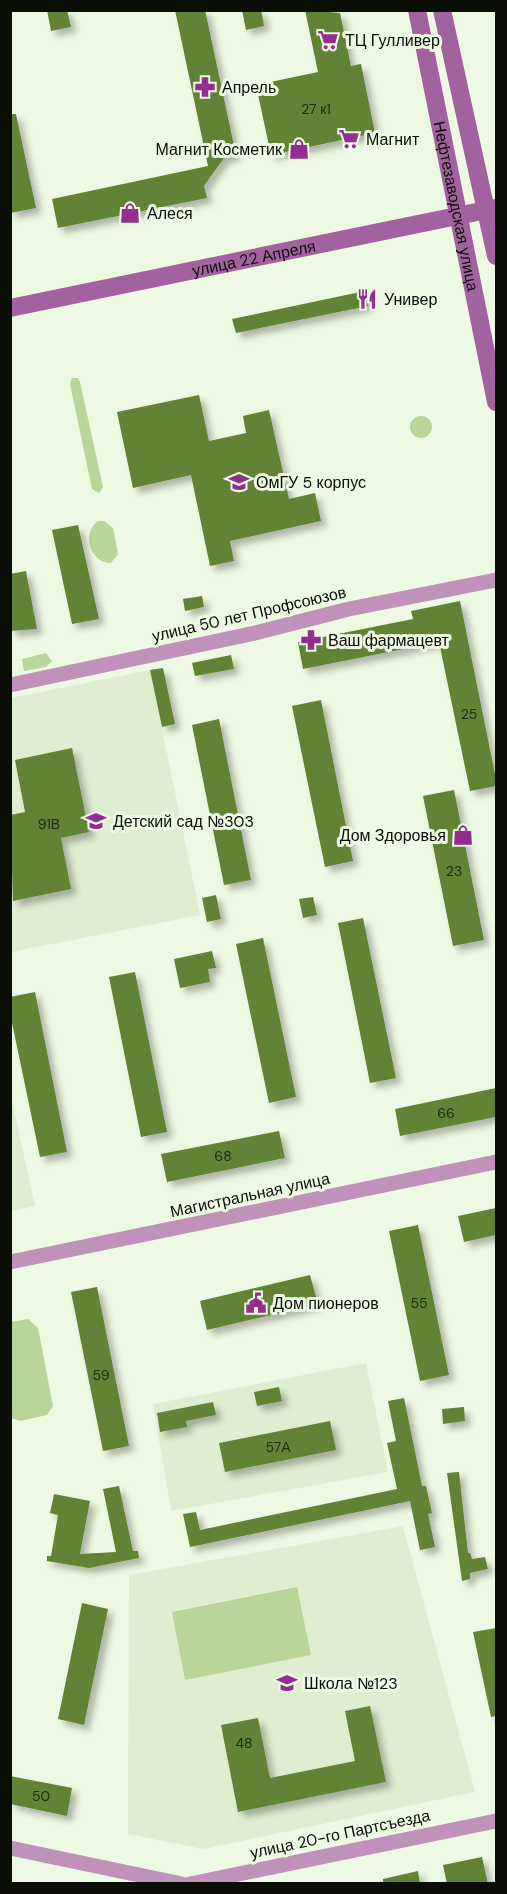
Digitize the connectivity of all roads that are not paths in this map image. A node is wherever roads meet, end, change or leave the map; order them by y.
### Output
1 (417, 10) edge
2 (442, 10) edge
3 (454, 191) junction
4 (493, 205) edge
5 (460, 216) junction
6 (426, 223) junction
7 (496, 243) edge
8 (467, 248) junction
9 (10, 308) edge
10 (496, 402) edge
11 (496, 580) edge
12 (10, 685) edge
13 (496, 1162) edge
14 (10, 1262) edge
15 (496, 1821) edge
16 (10, 1848) edge
17 (182, 1884) edge
18 (190, 1884) edge

1 - 3 main road, Нефтезаводская улица
2 - 4 main road, Нефтезаводская улица
3 - 5 main road, Нефтезаводская улица
3 - 6 main road
4 - 5 main road, улица 22 Апреля
4 - 7 main road, Нефтезаводская улица
5 - 6 main road, улица 22 Апреля
5 - 8 main road, Нефтезаводская улица
6 - 8 main road
6 - 9 main road, улица 22 Апреля
8 - 10 main road, Нефтезаводская улица
11 - 12 street, улица 50 лет Профсоюзов
13 - 14 street, Магистральная улица
15 - 18 street, улица 20-го Партсъезда
16 - 17 street

